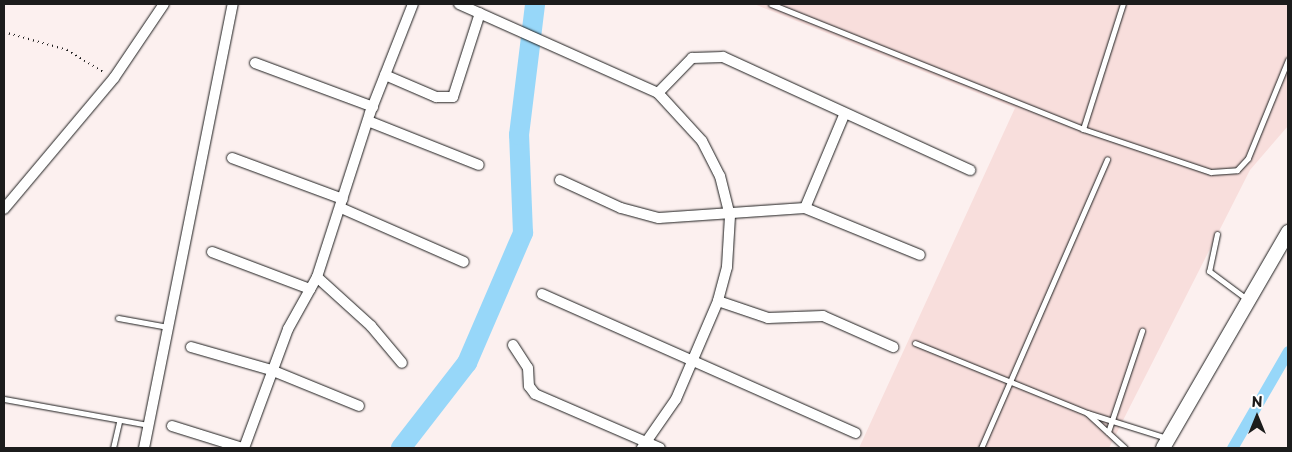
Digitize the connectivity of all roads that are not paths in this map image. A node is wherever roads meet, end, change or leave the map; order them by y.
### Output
1 (164, 4) edge
2 (233, 4) edge
3 (414, 4) edge
4 (459, 4) edge
5 (771, 4) edge
6 (1123, 4) edge
7 (787, 6) edge
8 (480, 13) junction
9 (1288, 60) edge
10 (255, 63) dead end
11 (385, 76) junction
12 (658, 93) junction
13 (373, 108) junction
14 (844, 114) junction
15 (368, 121) junction
16 (1084, 129) junction
17 (232, 158) dead end
18 (1107, 159) dead end
19 (479, 165) dead end
20 (970, 170) dead end
21 (560, 180) dead end
22 (342, 204) junction
23 (804, 208) junction
24 (4, 209) edge
25 (730, 216) junction
26 (1288, 232) edge
27 (1217, 234) dead end
28 (212, 252) dead end
29 (920, 254) dead end
30 (464, 262) dead end
31 (318, 277) junction
32 (310, 289) junction
33 (542, 294) dead end
34 (1249, 300) junction
35 (718, 301) junction
36 (118, 318) dead end
37 (168, 327) junction
38 (1142, 330) dead end
39 (915, 343) dead end
40 (512, 345) dead end
41 (191, 347) dead end
42 (893, 347) dead end
43 (694, 362) junction
44 (402, 364) dead end
45 (271, 370) junction
46 (1010, 380) junction
47 (4, 399) edge
48 (359, 406) dead end
49 (1088, 413) junction
50 (1112, 419) junction
51 (119, 421) junction
52 (149, 426) junction
53 (172, 426) dead end
54 (1108, 432) junction
55 (856, 433) dead end
56 (1166, 444) edge
57 (644, 445) edge
58 (113, 448) edge
59 (144, 448) edge
60 (243, 448) edge
61 (660, 448) edge
62 (981, 448) edge
63 (1126, 448) edge

1 - 24 street
2 - 37 street
3 - 11 street
4 - 8 street
5 - 7 lane
6 - 16 lane
7 - 16 lane
8 - 11 street
8 - 12 street
9 - 16 lane
10 - 13 street
11 - 13 street
12 - 14 street
12 - 25 street
13 - 15 street
14 - 20 street
14 - 23 street
15 - 19 street
15 - 22 street
17 - 22 street
18 - 46 lane
21 - 25 street
22 - 30 street
22 - 31 street
23 - 25 street
23 - 29 street
25 - 35 street
26 - 34 main road
27 - 34 lane
28 - 32 street
31 - 32 street
31 - 44 street
32 - 45 street
33 - 43 street
34 - 56 main road
35 - 42 street
35 - 43 street
36 - 37 lane
37 - 52 street
38 - 50 lane
39 - 46 lane
40 - 57 street
41 - 45 street
43 - 55 street
43 - 57 street
45 - 48 street
45 - 60 street
46 - 49 lane
46 - 62 lane
47 - 51 lane
49 - 50 lane
49 - 54 lane
50 - 54 lane
50 - 56 lane
51 - 52 lane
51 - 58 lane
52 - 59 street
53 - 60 street
54 - 63 lane
57 - 61 street

